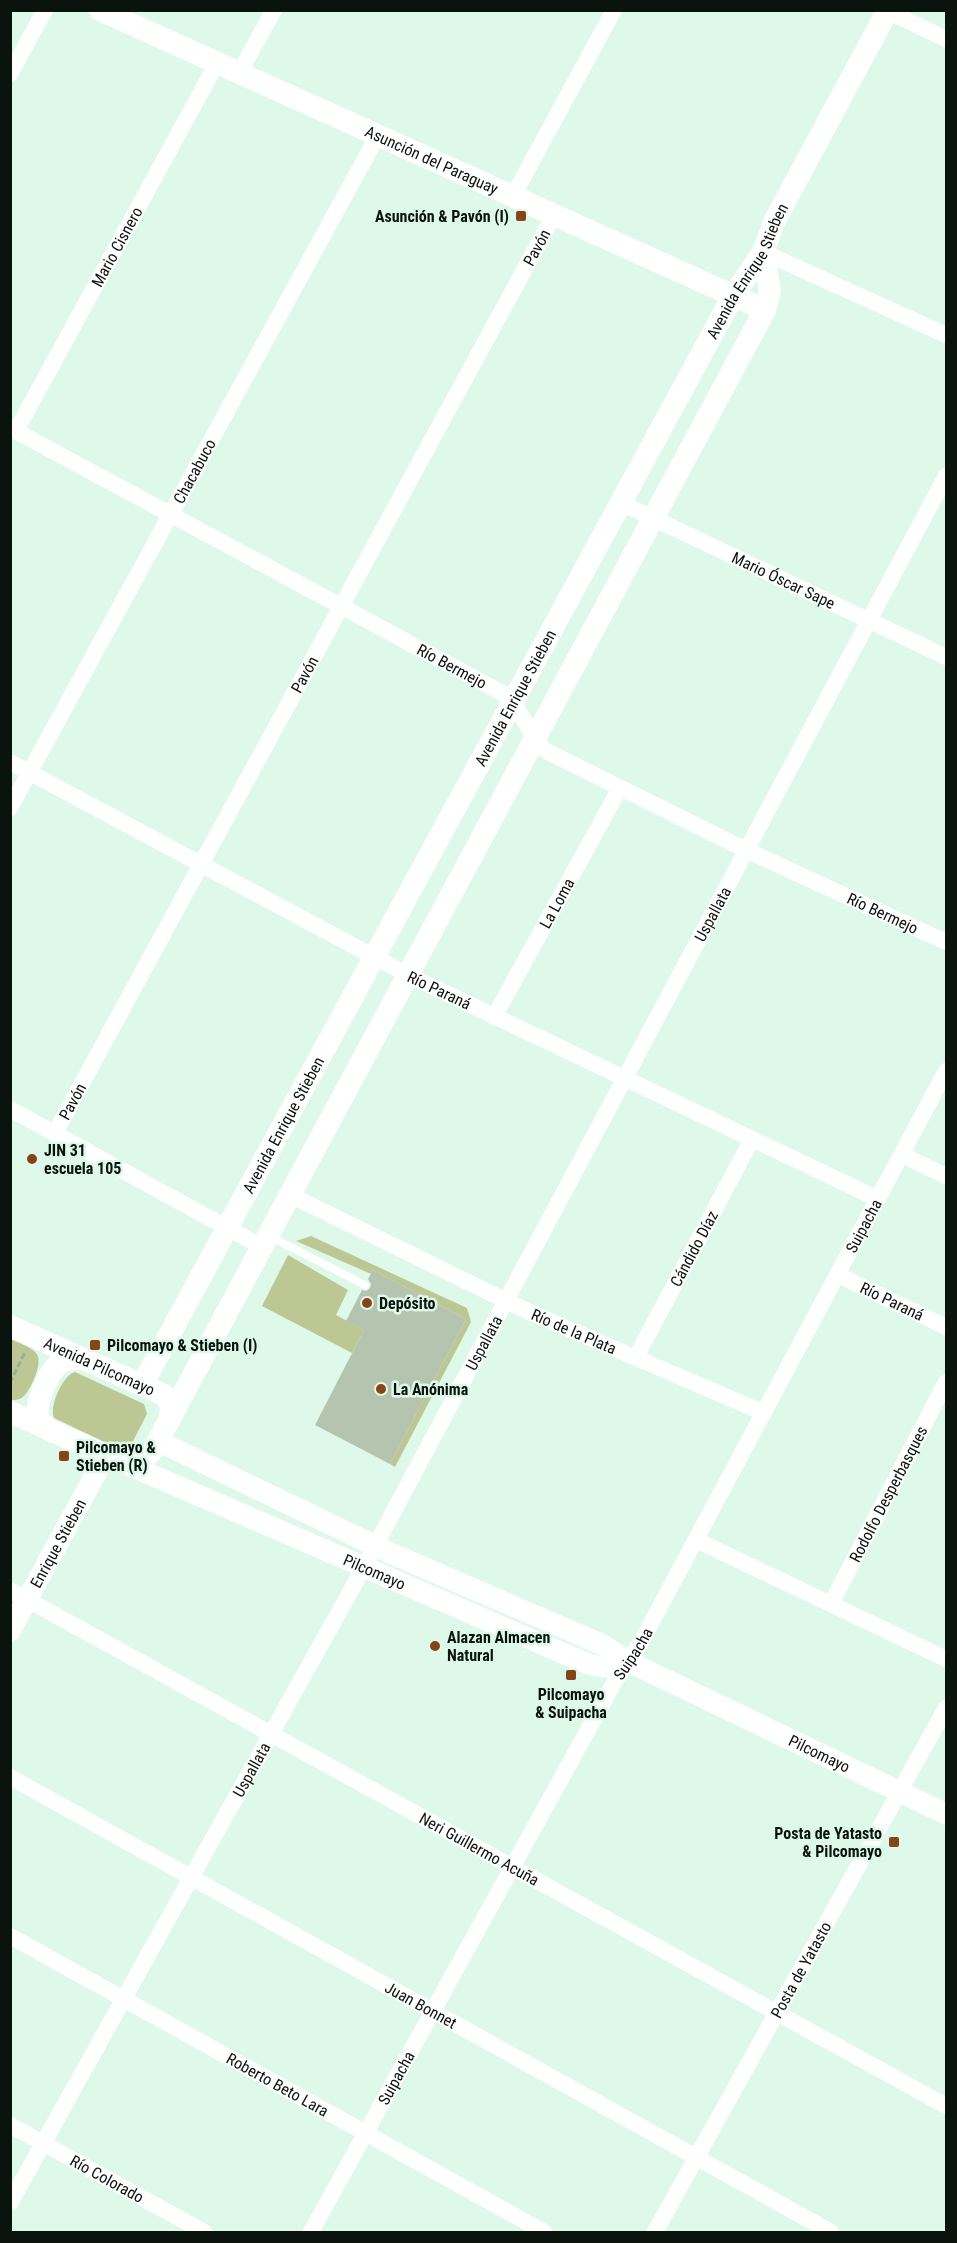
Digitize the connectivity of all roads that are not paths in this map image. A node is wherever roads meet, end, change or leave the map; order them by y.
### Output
1 (45, 10) edge
2 (100, 10) edge
3 (274, 10) edge
4 (614, 10) edge
5 (887, 11) edge
6 (946, 39) edge
7 (217, 63) junction
8 (239, 73) junction
9 (10, 74) edge
10 (378, 135) junction
11 (513, 196) junction
12 (554, 215) junction
13 (763, 252) junction
14 (734, 296) junction
15 (765, 310) junction
16 (946, 335) edge
17 (13, 430) edge
18 (946, 476) edge
19 (621, 503) junction
20 (171, 514) junction
21 (653, 519) junction
22 (342, 606) junction
23 (869, 620) junction
24 (946, 657) edge
25 (513, 702) junction
26 (535, 738) junction
27 (10, 762) edge
28 (30, 773) junction
29 (620, 788) junction
30 (10, 808) edge
31 (746, 850) junction
32 (201, 864) junction
33 (946, 942) edge
34 (374, 957) junction
35 (408, 975) junction
36 (494, 1017) junction
37 (946, 1071) edge
38 (624, 1079) junction
39 (10, 1109) edge
40 (55, 1133) junction
41 (752, 1139) junction
42 (902, 1155) junction
43 (946, 1176) edge
44 (290, 1195) junction
45 (878, 1198) junction
46 (227, 1228) junction
47 (265, 1241) junction
48 (837, 1275) junction
49 (365, 1285) dead end
50 (506, 1300) junction
51 (10, 1326) edge
52 (946, 1327) edge
53 (636, 1357) junction
54 (87, 1360) junction
55 (946, 1382) edge
56 (142, 1385) junction
57 (10, 1413) edge
58 (764, 1413) junction
59 (170, 1419) junction
60 (54, 1432) junction
61 (158, 1441) junction
62 (115, 1459) junction
63 (696, 1540) junction
64 (375, 1546) junction
65 (364, 1567) junction
66 (19, 1594) edge
67 (831, 1604) junction
68 (10, 1631) edge
69 (946, 1659) edge
70 (629, 1662) junction
71 (946, 1708) edge
72 (271, 1734) junction
73 (10, 1777) edge
74 (901, 1792) junction
75 (946, 1814) edge
76 (513, 1867) junction
77 (191, 1877) junction
78 (10, 1936) edge
79 (123, 1999) junction
80 (433, 2012) junction
81 (778, 2013) junction
82 (946, 2106) edge
83 (10, 2125) edge
84 (366, 2133) junction
85 (43, 2143) junction
86 (697, 2158) junction
87 (10, 2203) edge
88 (204, 2232) edge
89 (311, 2232) edge
90 (544, 2232) edge
91 (655, 2232) edge
92 (831, 2232) edge

1 - 9 street
2 - 7 main road, Asunción del Paraguay
3 - 8 street
4 - 11 street
5 - 6 street
5 - 13 main road, Avenida Enrique Stieben
7 - 8 main road, Asunción del Paraguay
7 - 17 street, Mario Cisnero
8 - 10 main road, Asunción del Paraguay
10 - 11 main road, Asunción del Paraguay
10 - 20 street, Chacabuco
11 - 12 main road, Asunción del Paraguay
12 - 14 main road, Asunción del Paraguay
12 - 22 street, Pavón
13 - 14 main road, Avenida Enrique Stieben
13 - 15 main road
13 - 16 street
14 - 15 main road, Asunción del Paraguay
14 - 19 main road, Avenida Enrique Stieben
15 - 21 main road
17 - 20 street, Río Bermejo
18 - 23 street, Uspallata
19 - 21 street, Mario Óscar Sape
19 - 25 main road, Avenida Enrique Stieben
20 - 22 street, Río Bermejo
20 - 28 street, Chacabuco
21 - 23 street, Mario Óscar Sape
21 - 26 main road
22 - 25 street, Río Bermejo
22 - 32 street, Pavón
23 - 24 street, Mario Óscar Sape
23 - 31 street, Uspallata
25 - 26 street, Río Bermejo
25 - 34 main road, Avenida Enrique Stieben
26 - 29 street, Río Bermejo
26 - 35 main road
27 - 28 street, Río Paraná
28 - 30 street, Chacabuco
28 - 32 street, Río Paraná
29 - 31 street, Río Bermejo
29 - 36 street, La Loma
31 - 33 street, Río Bermejo
31 - 38 street, Uspallata
32 - 34 street, Río Paraná
32 - 40 street, Pavón
34 - 35 street, Río Paraná
34 - 46 main road, Avenida Enrique Stieben
35 - 36 street, Río Paraná
35 - 44 main road
36 - 38 street, Río Paraná
37 - 42 street, Suipacha
38 - 41 street, Río Paraná
38 - 50 street, Uspallata
39 - 40 street
40 - 46 street
41 - 45 street, Río Paraná
41 - 53 street, Cándido Díaz
42 - 43 street
42 - 45 street, Suipacha
44 - 47 main road
44 - 50 street, Río de la Plata
45 - 48 street, Suipacha
46 - 47 street
46 - 56 main road, Avenida Enrique Stieben
47 - 49 lane
47 - 59 main road
48 - 52 street, Río Paraná
48 - 58 street, Suipacha
50 - 53 street, Río de la Plata
50 - 64 street, Uspallata
51 - 54 main road, Avenida Pilcomayo
53 - 58 street, Río de la Plata
54 - 56 main road, Avenida Pilcomayo
54 - 60 main road
55 - 67 street, Rodolfo Desperbasques
56 - 59 main road, Avenida Pilcomayo
57 - 60 main road
58 - 63 street, Suipacha
59 - 61 main road
60 - 62 main road
61 - 62 main road
61 - 64 street, Pilcomayo
62 - 65 street, Pilcomayo
62 - 66 street, Enrique Stieben
63 - 67 street
63 - 70 street, Suipacha
64 - 65 street, Uspallata
64 - 70 street, Pilcomayo
65 - 70 street, Pilcomayo
65 - 72 street, Uspallata
66 - 68 street, Enrique Stieben
66 - 72 street, Neri Guillermo Acuña
67 - 69 street
70 - 74 street, Pilcomayo
70 - 76 street, Suipacha
71 - 74 street, Posta de Yatasto
72 - 76 street, Neri Guillermo Acuña
72 - 77 street, Uspallata
73 - 77 street, Juan Bonnet
74 - 75 street, Pilcomayo
74 - 81 street, Posta de Yatasto
76 - 80 street, Suipacha
76 - 81 street, Neri Guillermo Acuña
77 - 79 street, Uspallata
77 - 80 street, Juan Bonnet
78 - 79 street, Roberto Beto Lara
79 - 84 street, Roberto Beto Lara
79 - 85 street, Uspallata
80 - 84 street, Suipacha
80 - 86 street, Juan Bonnet
81 - 82 street, Neri Guillermo Acuña
81 - 86 street, Posta de Yatasto
83 - 85 street, Río Colorado
84 - 89 street, Suipacha
84 - 90 street, Roberto Beto Lara
85 - 87 street, Uspallata
85 - 88 street, Río Colorado
86 - 91 street, Posta de Yatasto
86 - 92 street, Juan Bonnet

